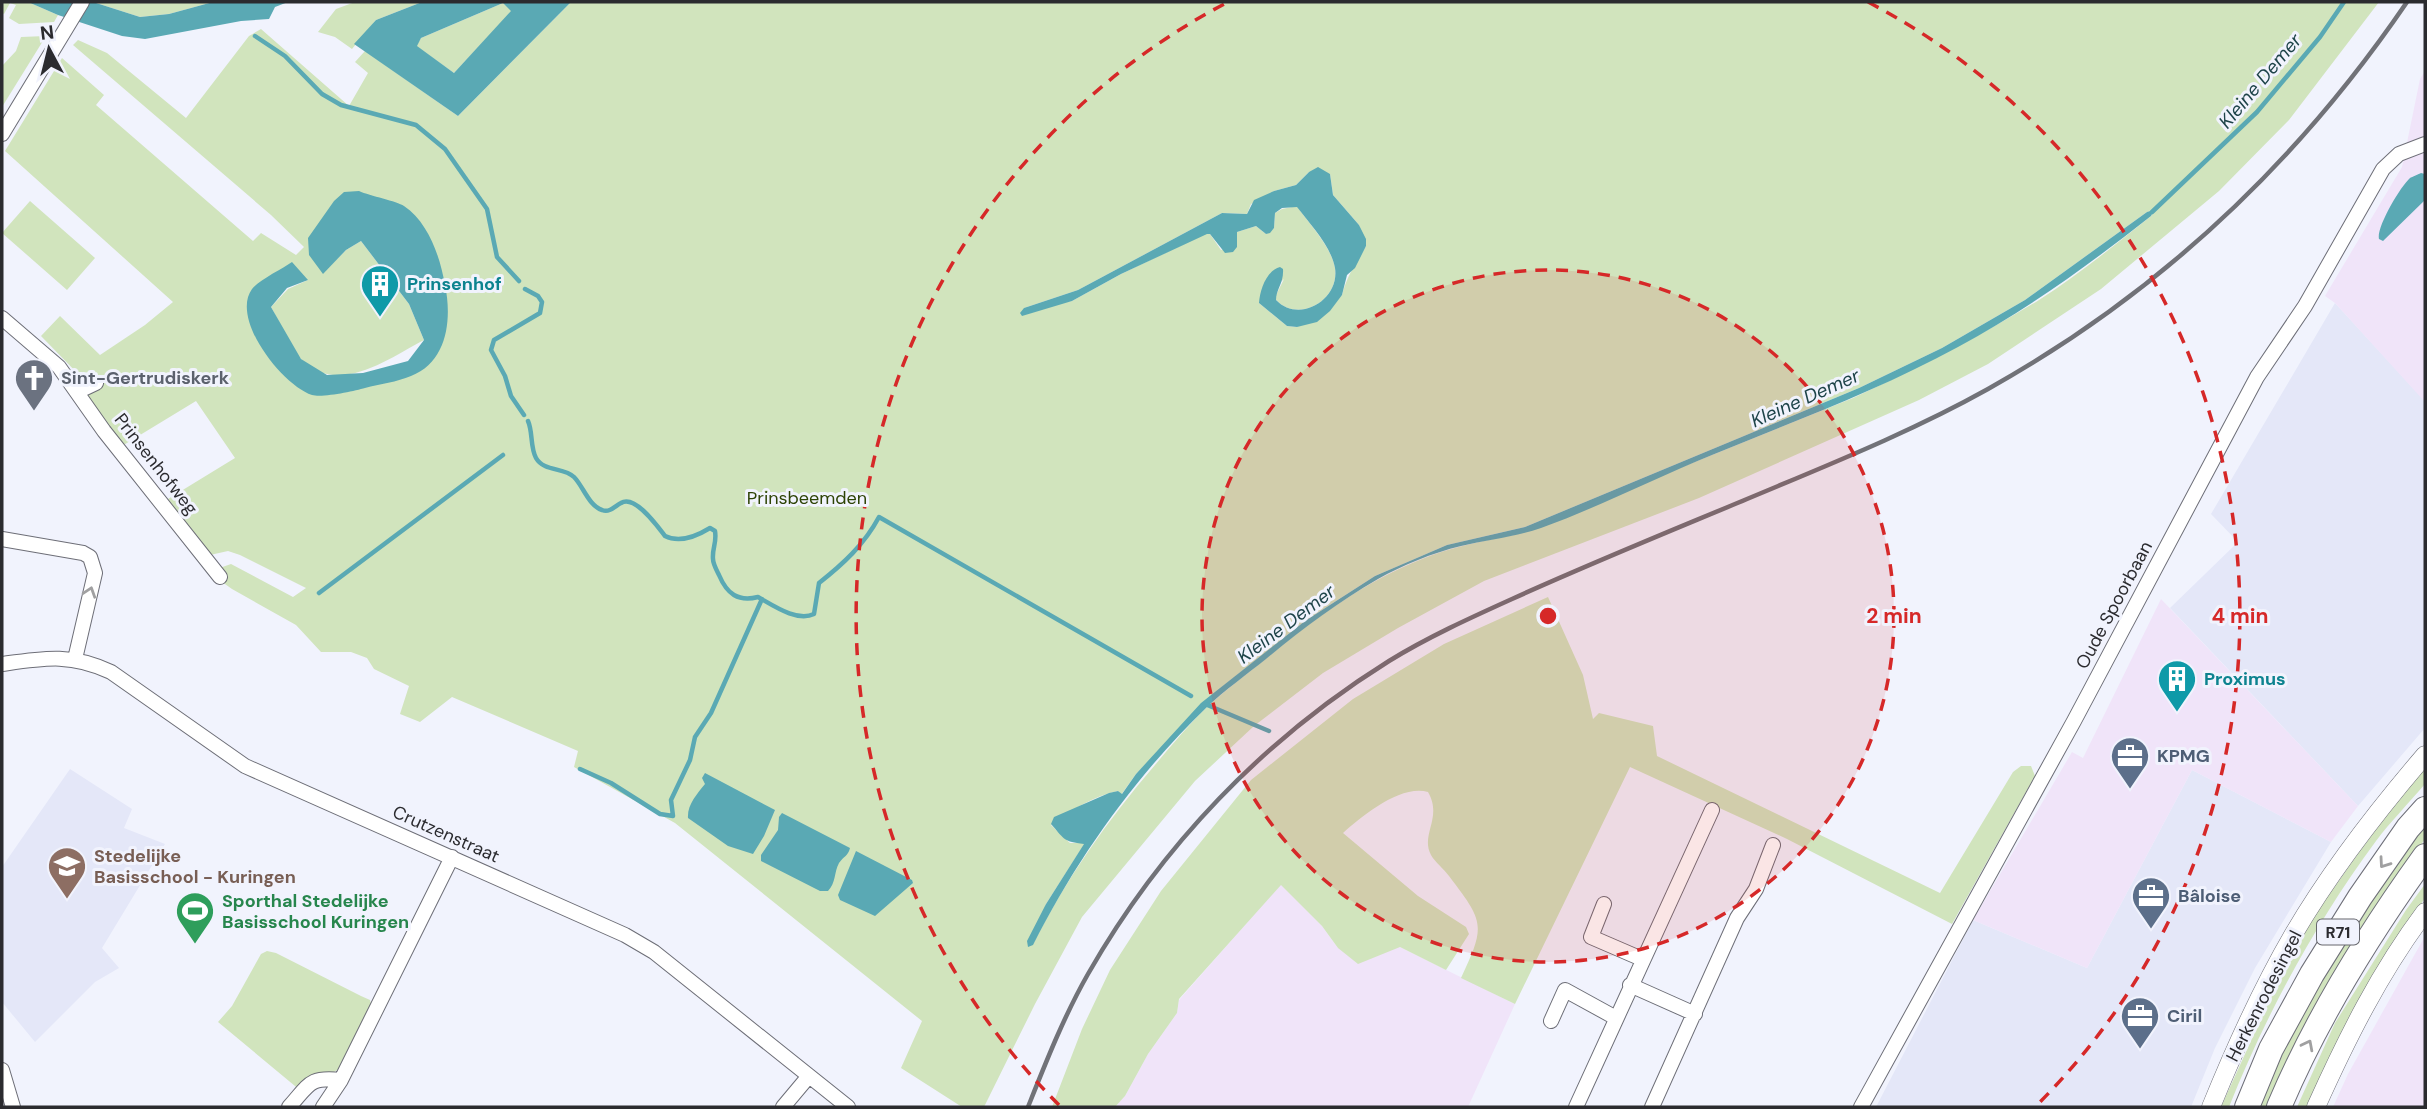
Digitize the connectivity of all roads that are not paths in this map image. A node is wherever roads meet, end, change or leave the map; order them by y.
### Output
1 (82, 2) edge
2 (2, 134) edge
3 (2425, 144) edge
4 (2, 318) edge
5 (96, 383) dead end
6 (77, 392) junction
7 (2, 539) edge
8 (220, 577) dead end
9 (75, 659) junction
10 (2, 664) edge
11 (2425, 755) edge
12 (2425, 809) edge
13 (1712, 810) dead end
14 (1773, 845) dead end
15 (2425, 856) edge
16 (452, 857) junction
17 (1604, 904) dead end
18 (2425, 912) edge
19 (1642, 960) junction
20 (1630, 985) junction
21 (1695, 1013) junction
22 (1616, 1018) junction
23 (1551, 1021) dead end
24 (2, 1070) edge
25 (809, 1076) junction
26 (341, 1080) junction
27 (13, 1107) edge
28 (289, 1107) edge
29 (323, 1107) edge
30 (783, 1107) edge
31 (848, 1107) edge
32 (1576, 1107) edge
33 (1652, 1107) edge
34 (1861, 1107) edge
35 (2211, 1107) edge
36 (2247, 1107) edge
37 (2279, 1107) edge
38 (2316, 1107) edge

1 - 2 street
3 - 34 street, Oude Spoorbaan
4 - 6 street, Prinsenhofweg
5 - 6 street
6 - 8 street, Prinsenhofweg
9 -> 7 street
9 - 10 street, Crutzenstraat
9 - 16 street, Crutzenstraat
11 - 35 street, Herkenrodesingel
12 -> 36 highway, Herkenrodesingel / R71
13 - 19 street
14 - 21 street
37 -> 15 highway, R71
16 - 25 street, Crutzenstraat
16 - 26 street
17 - 19 street
18 - 38 street
19 - 20 street
20 - 21 street
20 - 22 street
21 - 33 street
22 - 23 street
22 - 32 street
24 - 27 street
25 - 30 street
25 - 31 street, Crutzenstraat
26 - 28 street
26 - 29 street

